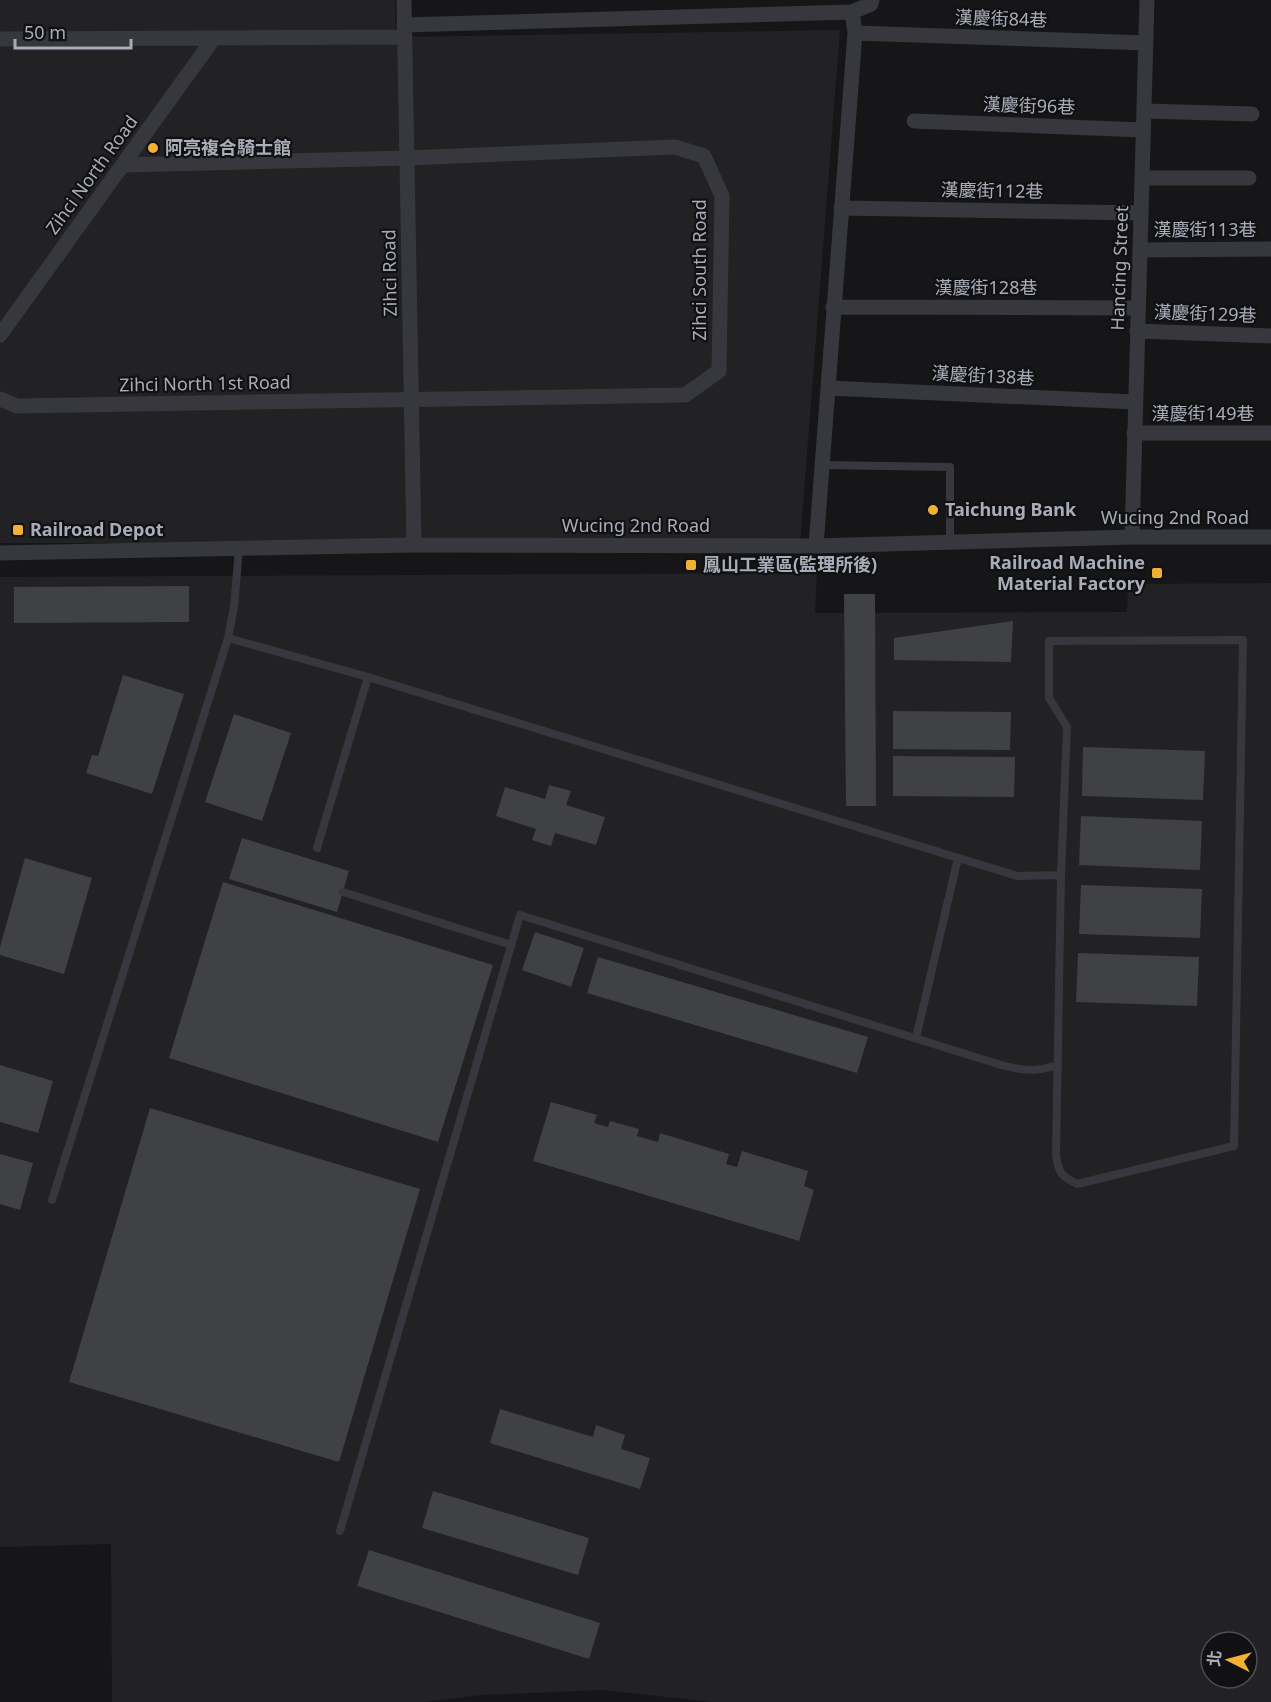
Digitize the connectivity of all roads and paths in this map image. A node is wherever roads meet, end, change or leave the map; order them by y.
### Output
1 (404, 0) edge
2 (872, 0) edge
3 (1147, 0) edge
4 (852, 12) junction
5 (404, 31) junction
6 (855, 33) junction
7 (214, 38) junction
8 (0, 39) edge
9 (1146, 44) junction
10 (1144, 111) junction
11 (1252, 114) dead end
12 (914, 122) dead end
13 (1143, 130) junction
14 (407, 158) junction
15 (124, 165) junction
16 (1142, 178) junction
17 (1249, 178) dead end
18 (842, 208) junction
19 (1141, 213) junction
20 (1271, 249) edge
21 (1140, 250) junction
22 (833, 307) junction
23 (1138, 308) junction
24 (1137, 331) junction
25 (0, 334) edge
26 (1271, 336) edge
27 (828, 388) junction
28 (0, 399) edge
29 (412, 400) junction
30 (1135, 402) junction
31 (1134, 433) junction
32 (1271, 433) edge
33 (822, 465) junction
34 (1132, 537) junction
35 (1271, 537) edge
36 (950, 542) junction
37 (414, 545) junction
38 (816, 546) junction
39 (239, 549) junction
40 (0, 553) edge
41 (228, 638) junction
42 (368, 677) junction
43 (318, 848) dead end
44 (958, 858) junction
45 (1061, 876) junction
46 (343, 892) dead end
47 (511, 945) junction
48 (916, 1038) junction
49 (1058, 1065) junction
50 (51, 1200) dead end
51 (340, 1531) dead end

1 - 5 street, Zihci Road
2 - 4 street
3 - 9 street, Hancing Street
4 - 5 street
4 - 6 street
5 - 7 street
5 - 14 street, Zihci Road
6 - 9 street, 漢慶街84巷
6 - 18 street
7 - 8 street
7 - 15 street, Zihci North Road
9 - 10 street, Hancing Street
10 - 11 street
10 - 13 street, Hancing Street
12 - 13 street, 漢慶街96巷
13 - 16 street, Hancing Street
14 - 15 street
14 - 29 street, Zihci Road
14 - 29 street, Zihci South Road
15 - 25 street, Zihci North Road
16 - 17 street
16 - 19 street, Hancing Street
18 - 19 street, 漢慶街112巷
18 - 22 street
19 - 21 street, Hancing Street
20 - 21 street, 漢慶街113巷
21 - 23 street, Hancing Street
22 - 23 street, 漢慶街128巷
22 - 27 street
23 - 24 street, Hancing Street
24 - 26 street, 漢慶街129巷
24 - 30 street, Hancing Street
27 - 30 street, 漢慶街138巷
27 - 33 street
28 - 29 street, Zihci North 1st Road
29 - 37 street, Zihci Road
30 - 31 street, Hancing Street
31 - 32 street, 漢慶街149巷
31 - 34 street, Hancing Street
33 - 36 lane
33 - 38 street
34 - 35 street, Wucing 2nd Road
34 - 36 street, Wucing 2nd Road
36 - 38 street, Wucing 2nd Road
37 - 38 street, Wucing 2nd Road
37 - 39 street, Wucing 2nd Road
39 - 40 street, Wucing 2nd Road
39 - 41 lane
41 - 42 lane
41 - 50 lane
42 - 43 lane
42 - 44 lane
44 - 45 lane
44 - 48 lane
45 - 49 lane
45 - 49 lane
46 - 47 lane
47 - 48 lane
47 - 51 lane
48 - 49 lane

